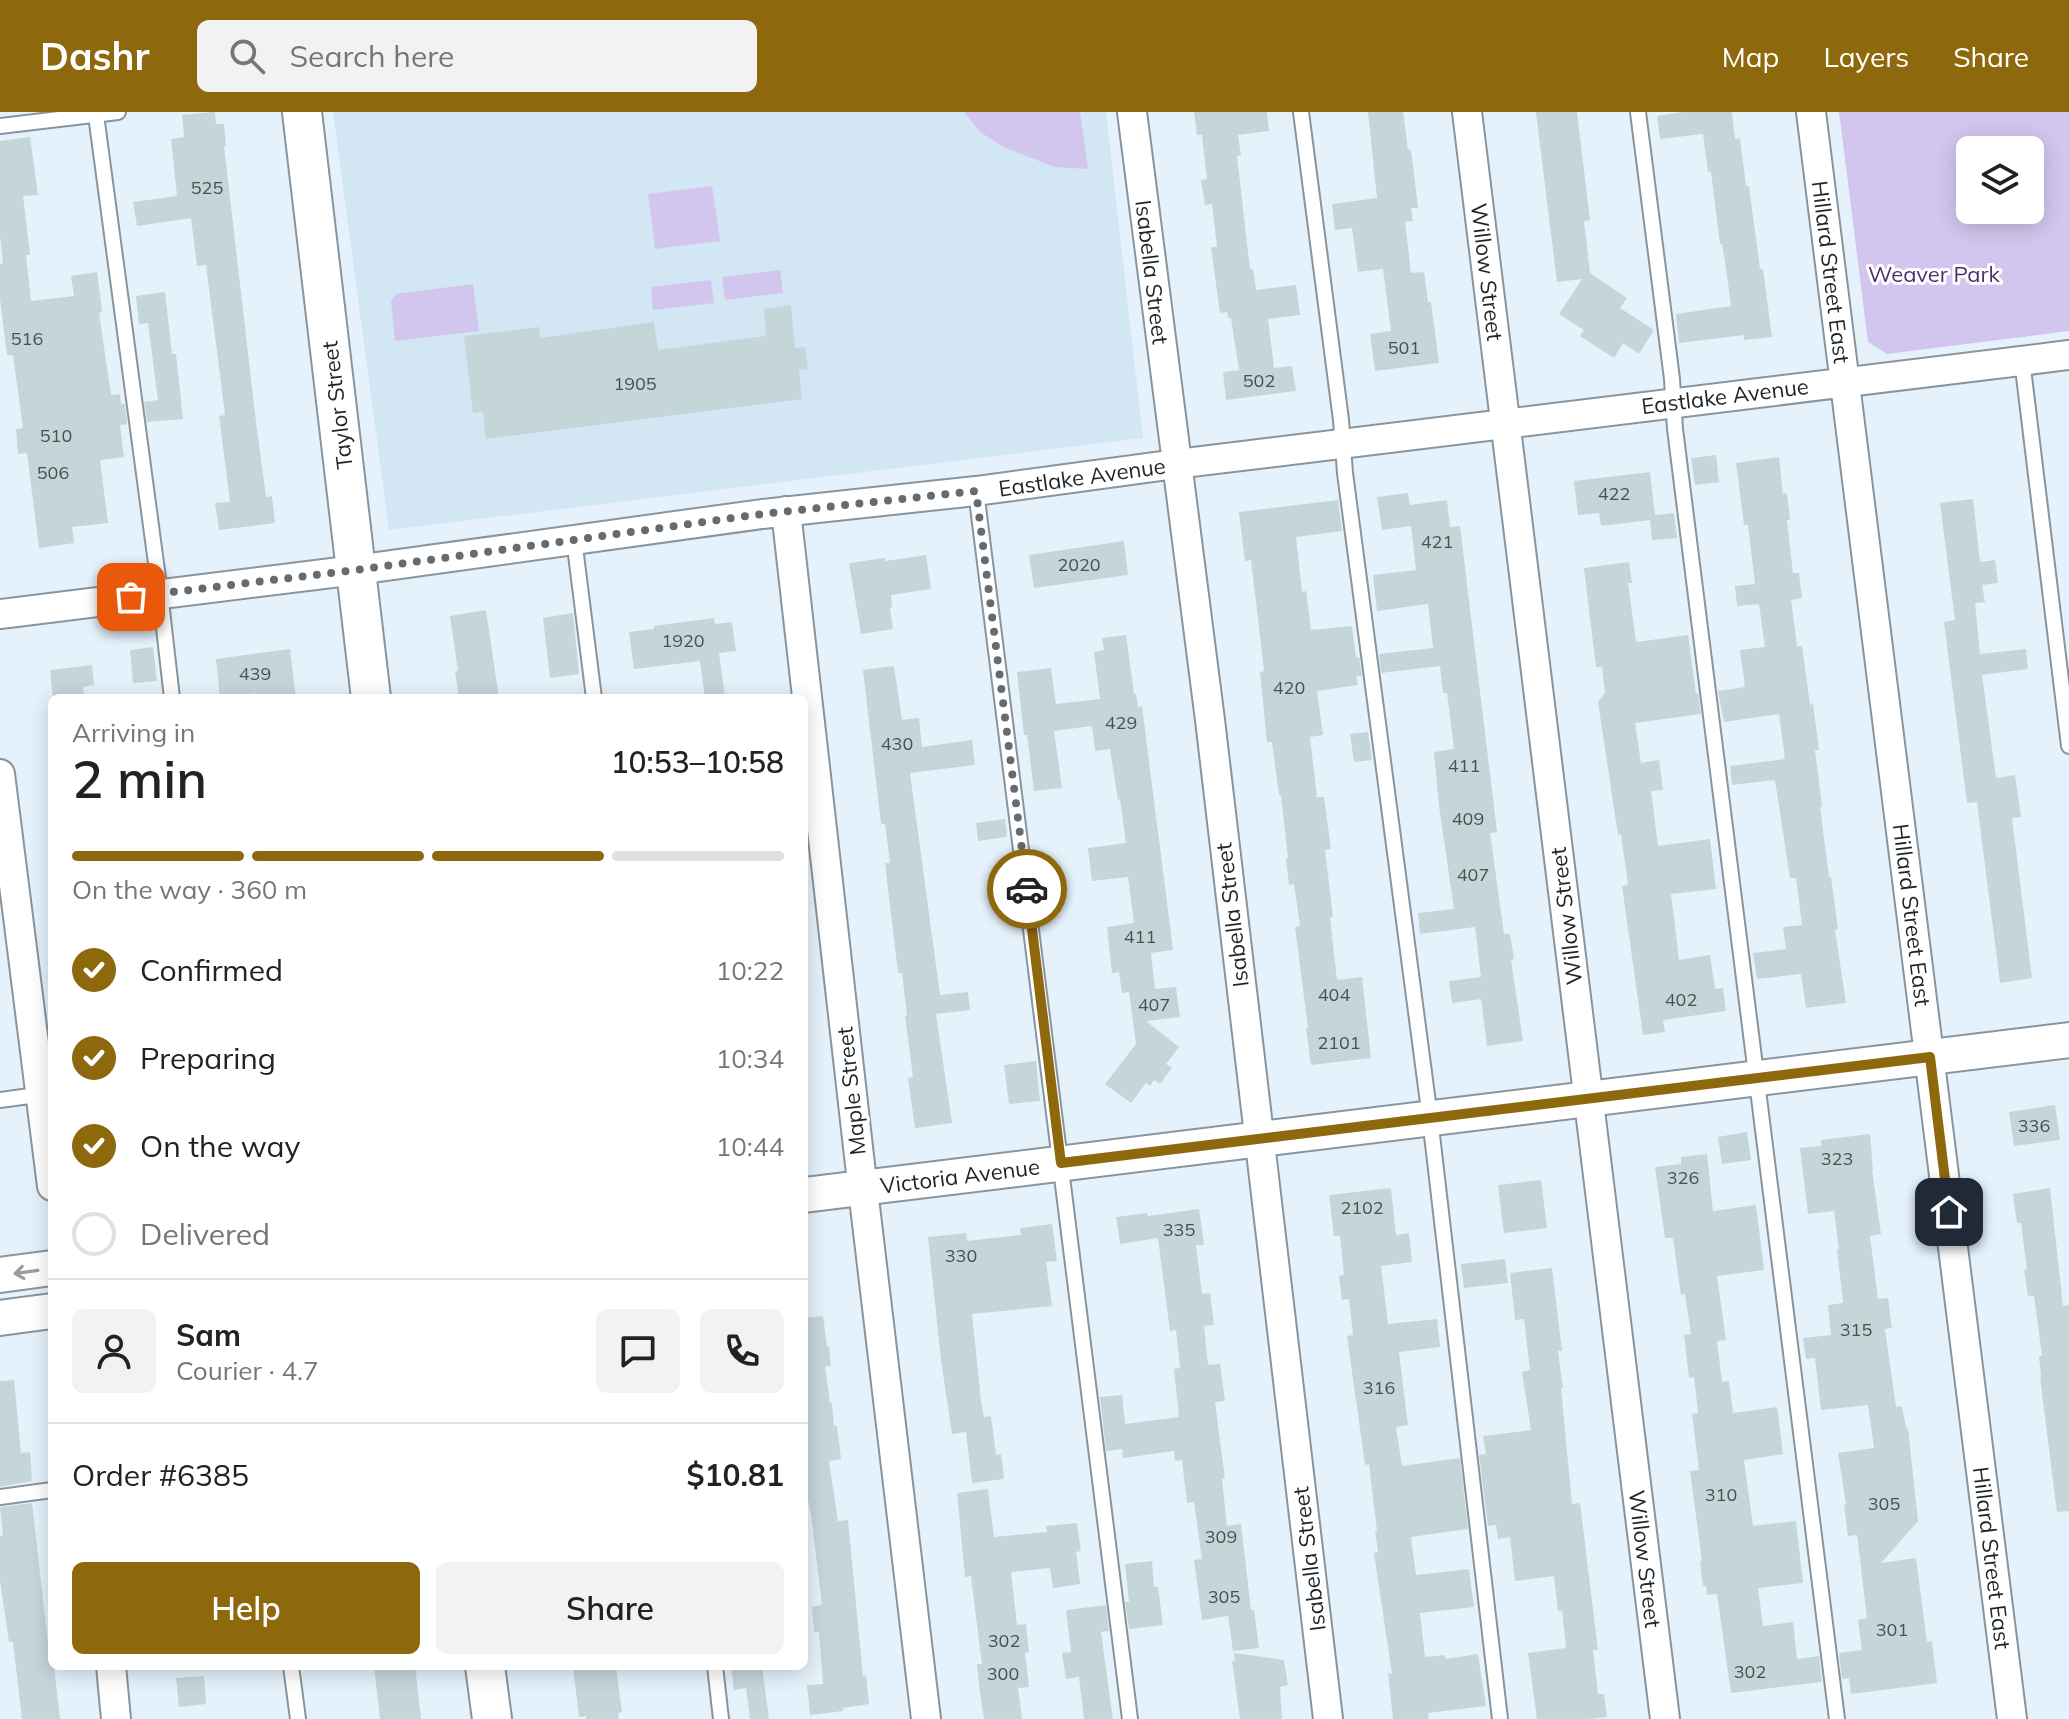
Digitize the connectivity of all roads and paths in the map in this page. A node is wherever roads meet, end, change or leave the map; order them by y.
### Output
1 (118, 112) edge
2 (302, 112) edge
3 (1132, 112) edge
4 (1301, 112) edge
5 (1467, 112) edge
6 (1638, 112) edge
7 (1811, 112) edge
8 (96, 115) junction
9 (0, 126) edge
10 (2069, 355) edge
11 (2022, 360) junction
12 (1845, 381) junction
13 (1673, 403) junction
14 (1506, 423) junction
15 (1343, 443) junction
16 (1176, 464) junction
17 (976, 491) junction
18 (786, 511) junction
19 (574, 539) junction
20 (356, 570) junction
21 (160, 593) junction
22 (0, 614) edge
23 (172, 694) edge
24 (371, 694) edge
25 (593, 694) edge
26 (807, 694) edge
27 (808, 704) edge
28 (2069, 746) edge
29 (0, 774) edge
30 (2069, 1040) edge
31 (1930, 1057) junction
32 (1757, 1078) junction
33 (46, 1094) edge
34 (1588, 1099) junction
35 (0, 1100) edge
36 (1430, 1118) junction
37 (48, 1125) edge
38 (1258, 1139) junction
39 (1061, 1163) junction
40 (863, 1188) junction
41 (808, 1195) edge
42 (48, 1269) edge
43 (0, 1275) edge
44 (48, 1312) edge
45 (0, 1318) edge
46 (48, 1491) edge
47 (0, 1497) edge
48 (111, 1670) edge
49 (292, 1670) edge
50 (486, 1670) edge
51 (715, 1670) edge
52 (116, 1719) edge
53 (298, 1719) edge
54 (492, 1719) edge
55 (721, 1719) edge
56 (926, 1719) edge
57 (1130, 1719) edge
58 (1328, 1719) edge
59 (1500, 1719) edge
60 (1665, 1719) edge
61 (1837, 1719) edge
62 (2012, 1719) edge

1 - 8 lane
2 - 20 main road, Taylor Street
3 - 16 street, Isabella Street
4 - 15 lane
5 - 14 street, Willow Street
6 - 13 lane
7 - 12 street, Hillard Street East
8 - 9 lane
8 - 21 lane
10 - 11 street, Eastlake Avenue
11 - 12 street, Eastlake Avenue
11 - 28 lane
12 - 13 street, Eastlake Avenue
12 - 31 street, Hillard Street East
13 - 14 street, Eastlake Avenue
13 - 32 lane
14 - 15 street, Eastlake Avenue
14 - 34 street, Willow Street
15 - 16 street, Eastlake Avenue
15 - 36 lane
16 - 17 street, Eastlake Avenue
16 - 38 street, Isabella Street
17 - 18 street, Eastlake Avenue
17 - 39 lane
18 - 19 street, Eastlake Avenue
18 - 26 street, Maple Street
19 - 20 street, Eastlake Avenue
19 - 25 lane
20 - 21 street, Eastlake Avenue
20 - 24 main road, Taylor Street
21 - 22 street, Eastlake Avenue
21 - 23 lane
27 - 40 street, Maple Street
29 - 33 street
30 - 31 street, Victoria Avenue
31 - 32 street, Victoria Avenue
31 - 62 street, Hillard Street East
32 - 34 street, Victoria Avenue
32 - 61 lane
33 - 35 lane
33 - 37 street
34 - 36 street, Victoria Avenue
34 - 60 street, Willow Street
36 - 38 street, Victoria Avenue
36 - 59 lane
38 - 39 street, Victoria Avenue
38 - 58 street, Isabella Street
39 - 40 street, Victoria Avenue
39 - 57 lane
40 - 41 street, Victoria Avenue
40 - 56 street, Maple Street
42 -> 43 street
44 - 45 street
46 - 47 lane
48 - 52 street
49 - 53 lane
50 - 54 main road
51 - 55 lane

